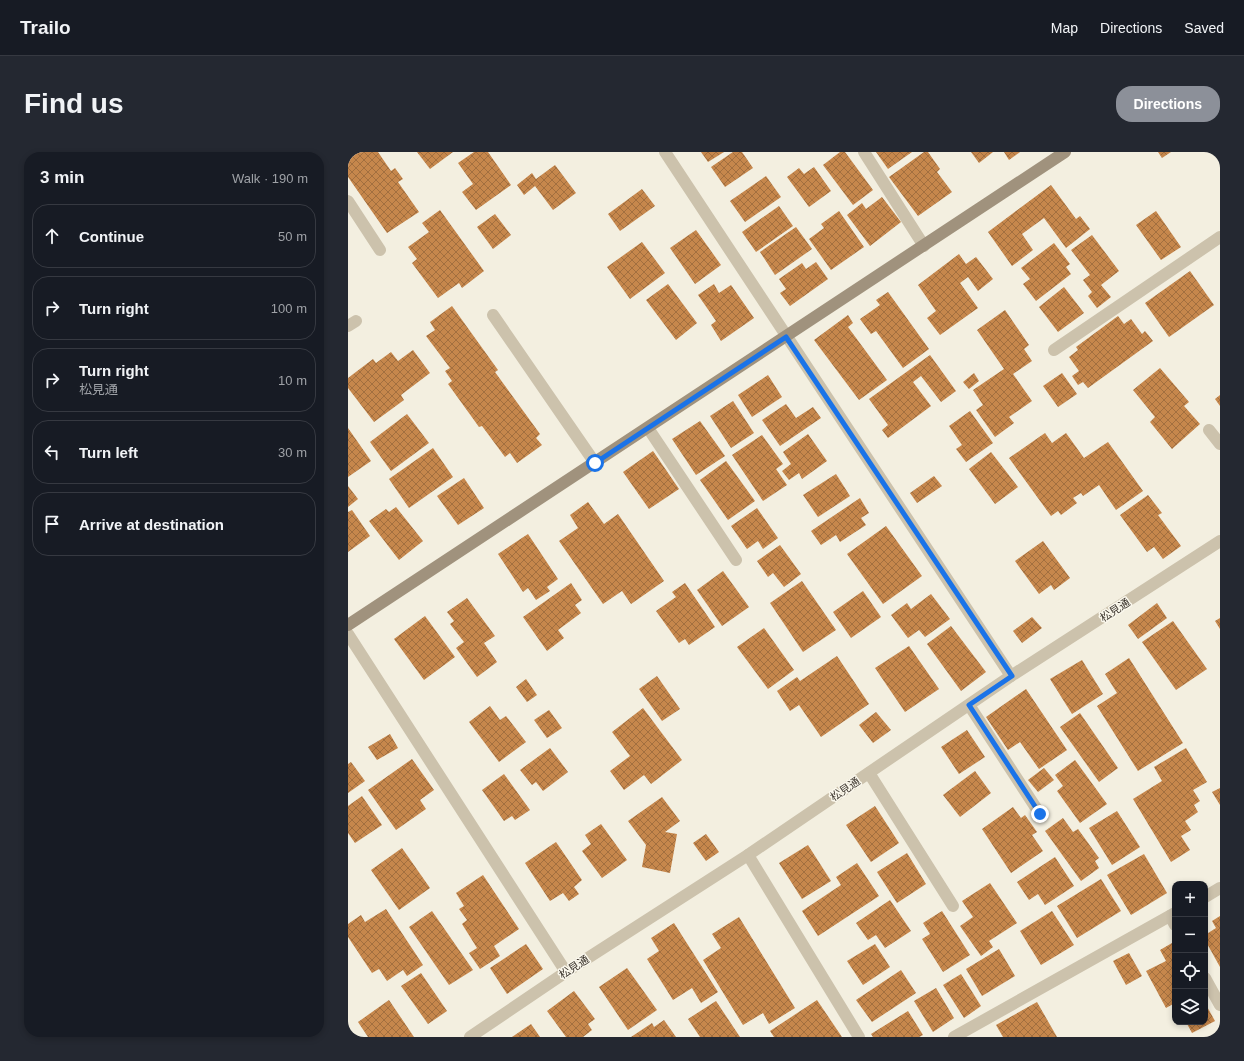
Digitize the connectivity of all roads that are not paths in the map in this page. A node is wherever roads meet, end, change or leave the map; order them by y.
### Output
1 (665, 152) edge
2 (864, 152) edge
3 (1065, 152) edge
4 (348, 202) edge
5 (1220, 238) edge
6 (924, 246) junction
7 (380, 250) dead end
8 (493, 315) dead end
9 (786, 337) junction
10 (1054, 350) dead end
11 (648, 428) junction
12 (1209, 430) dead end
13 (1220, 444) edge
14 (595, 463) junction
15 (1220, 542) edge
16 (736, 560) dead end
17 (348, 625) edge
18 (348, 634) edge
19 (1012, 676) junction
20 (969, 705) junction
21 (868, 773) junction
22 (1040, 814) dead end
23 (748, 855) junction
24 (1220, 888) edge
25 (1208, 895) edge
26 (953, 906) dead end
27 (1172, 919) edge
28 (566, 972) junction
29 (1208, 983) edge
30 (1220, 1005) edge
31 (470, 1037) edge
32 (859, 1037) edge
33 (954, 1037) edge

1 - 9 street
2 - 6 street
3 - 6 street
4 - 7 street
5 - 10 street
6 - 9 street
8 - 14 street
9 - 11 street
9 - 19 street
11 - 14 street
11 - 16 street
12 - 13 street
14 - 17 street
15 - 19 street, 松見通
18 - 28 street
19 - 20 street, 松見通
20 - 21 street, 松見通
20 - 22 street
21 - 23 street, 松見通
21 - 26 street
23 - 28 street, 松見通
23 - 32 street
24 - 25 street
27 - 33 street
28 - 31 street, 松見通
29 - 30 street

